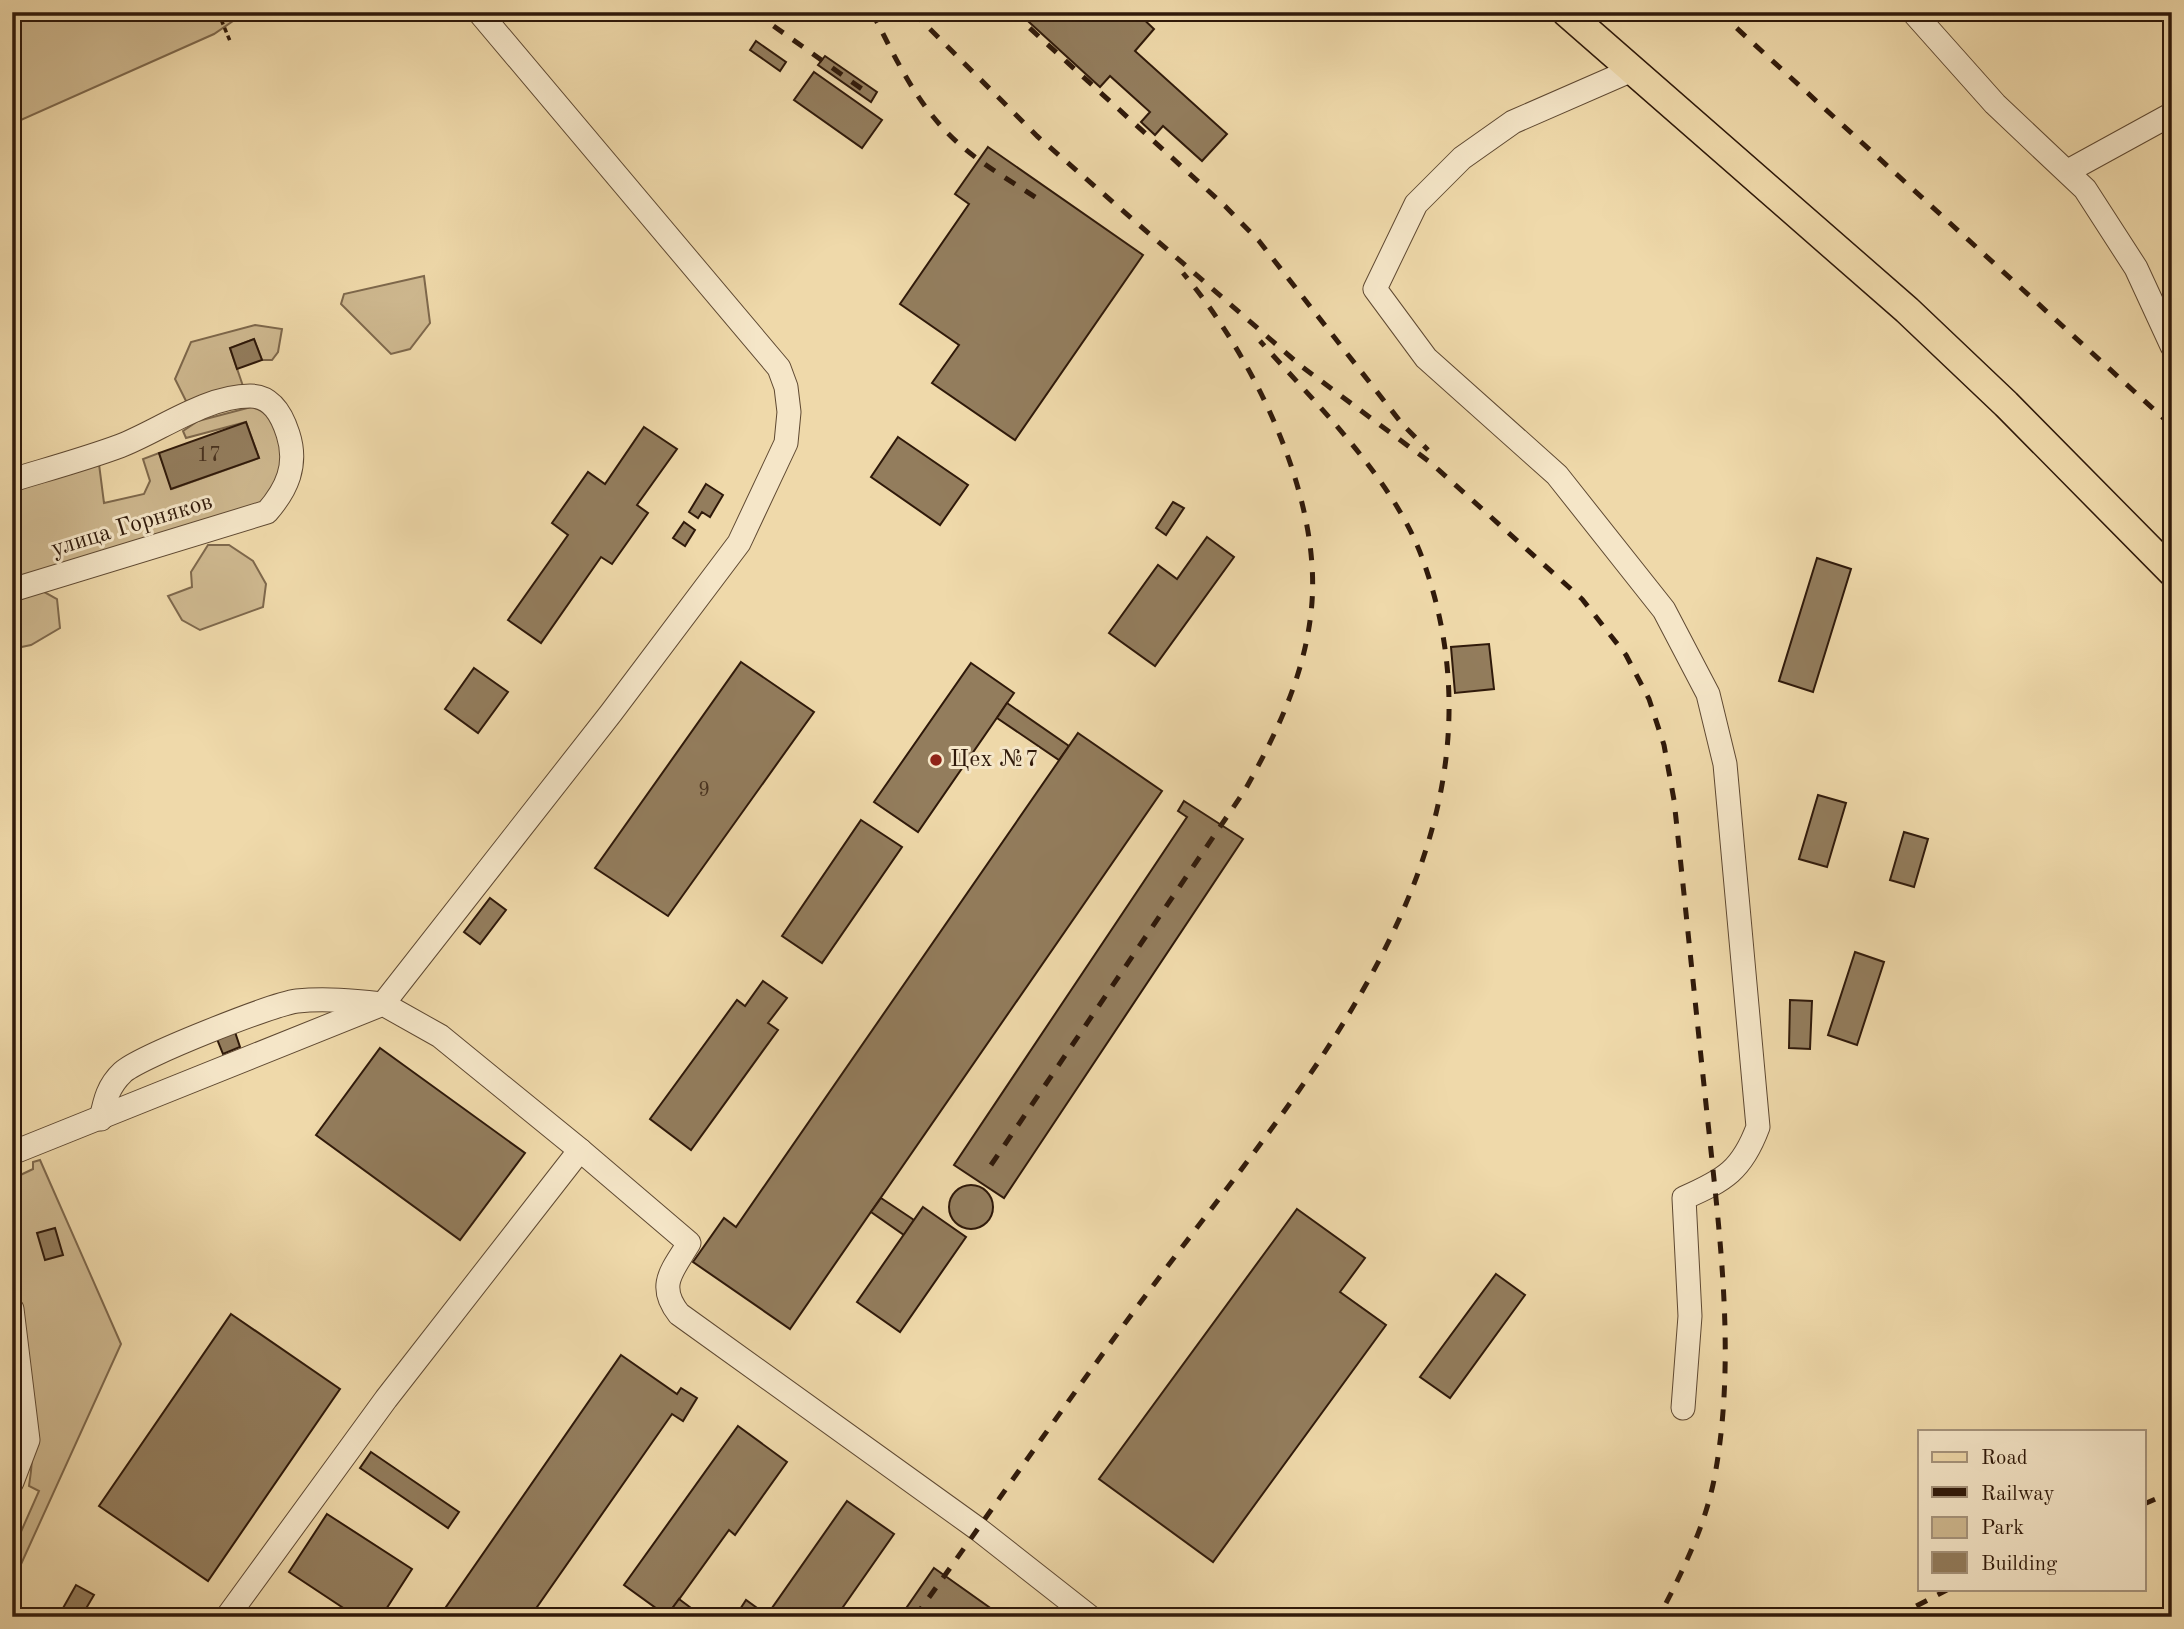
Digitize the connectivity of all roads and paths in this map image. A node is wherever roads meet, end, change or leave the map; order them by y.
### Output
1 (218, 12) edge
2 (480, 12) edge
3 (1566, 12) edge
4 (1913, 12) edge
5 (230, 41) dead end
6 (1632, 70) junction
7 (2172, 114) edge
8 (2068, 171) junction
9 (2172, 346) edge
10 (12, 481) edge
11 (2172, 572) edge
12 (12, 590) edge
13 (383, 1004) junction
14 (101, 1119) junction
15 (580, 1150) junction
16 (12, 1153) edge
17 (12, 1310) edge
18 (1683, 1408) dead end
19 (14, 1481) edge
20 (1076, 1613) edge
21 (227, 1617) edge

1 - 5 path
2 - 13 street
3 - 6 main road
4 - 8 street
6 - 11 main road
6 - 18 street
7 - 8 street
8 - 9 street
10 - 12 street, улица Горняков
13 - 14 street
13 - 14 street
13 - 15 street
14 - 16 street
15 - 20 street
15 - 21 street
17 - 19 street

